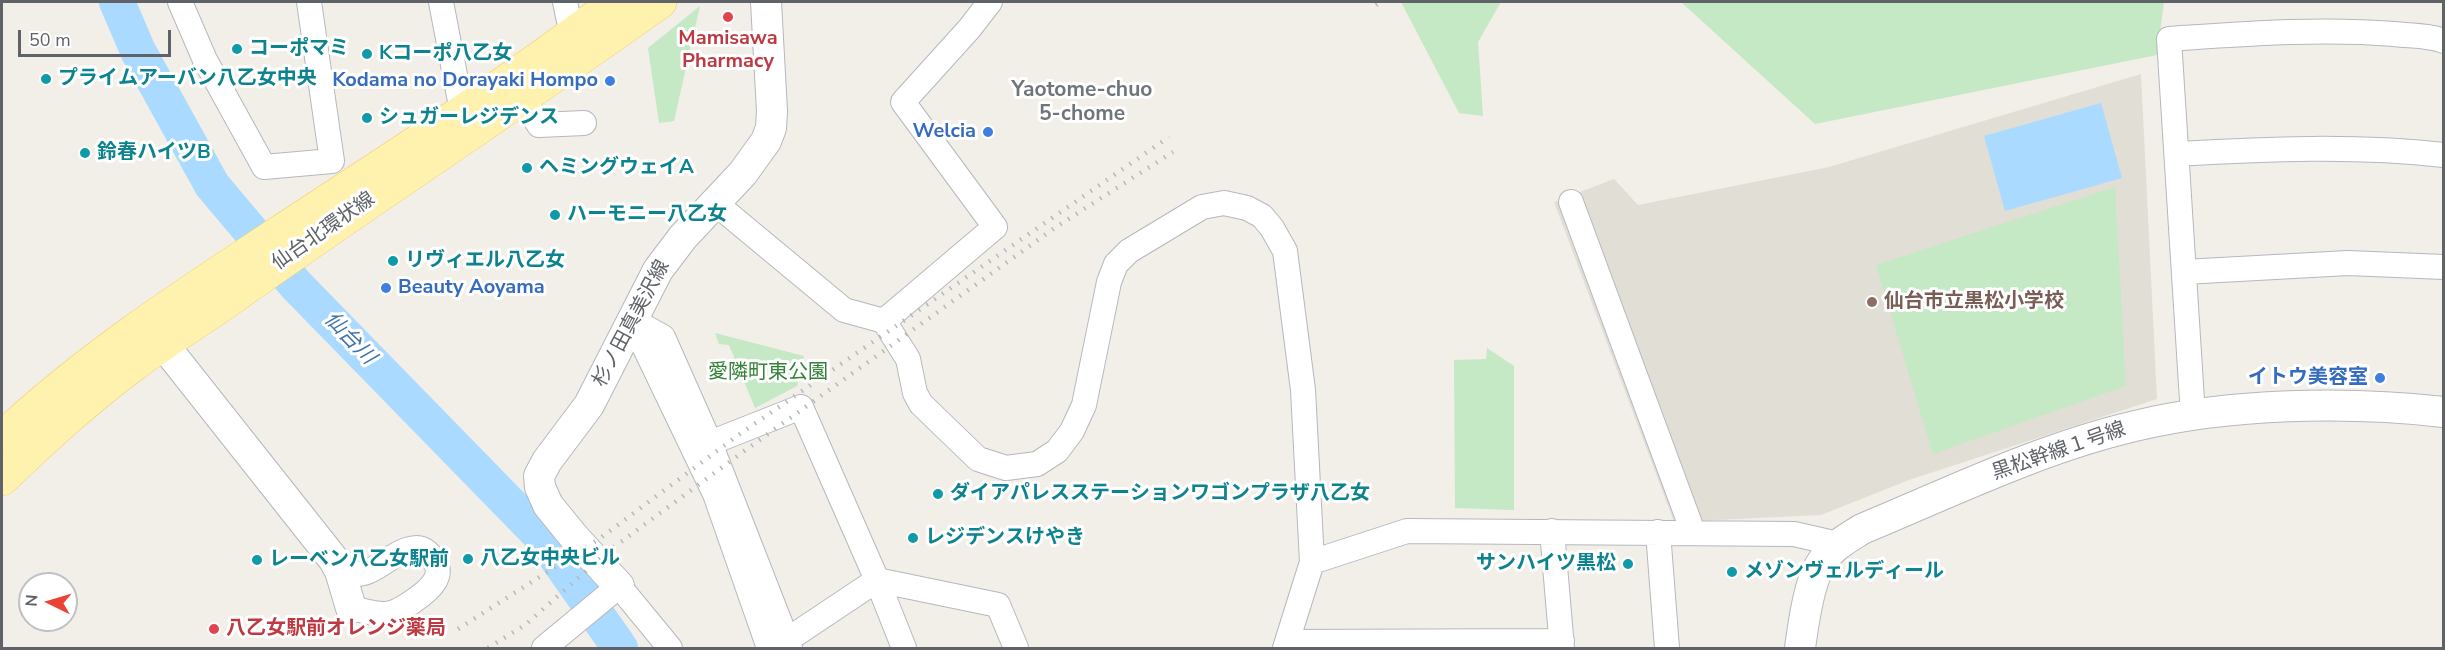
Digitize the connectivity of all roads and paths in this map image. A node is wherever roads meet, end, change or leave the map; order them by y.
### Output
1 (180, 2) edge
2 (309, 2) edge
3 (441, 2) edge
4 (565, 2) edge
5 (615, 2) edge
6 (660, 2) edge
7 (766, 2) edge
8 (990, 2) edge
9 (572, 35) junction
10 (2444, 41) edge
11 (522, 98) junction
12 (465, 109) junction
13 (584, 123) dead end
14 (2177, 154) junction
15 (2444, 154) edge
16 (1571, 202) dead end
17 (715, 203) junction
18 (295, 236) junction
19 (2444, 267) edge
20 (2184, 272) junction
21 (632, 319) junction
22 (884, 321) junction
23 (154, 333) junction
24 (2444, 412) edge
25 (2193, 416) junction
26 (2, 438) edge
27 (710, 443) junction
28 (2, 479) edge
29 (1552, 531) junction
30 (1658, 532) junction
31 (1693, 532) junction
32 (1838, 544) junction
33 (1312, 562) junction
34 (341, 576) junction
35 (877, 580) junction
36 (613, 591) junction
37 (351, 608) joint
38 (552, 644) edge
39 (1286, 645) edge
40 (1562, 645) edge
41 (779, 646) edge
42 (670, 648) edge
43 (904, 648) edge
44 (1016, 648) edge
45 (1667, 648) edge
46 (1800, 648) edge

1 - 2 street
3 - 12 street
4 - 9 street
5 - 9 main road, 仙台北環状線
6 - 11 main road, 仙台北環状線
7 - 17 street, 杉ノ田真美沢線
8 - 22 street
9 - 12 main road, 仙台北環状線
10 - 14 street
11 - 13 street
11 - 18 main road, 仙台北環状線
12 - 18 main road, 仙台北環状線
14 - 15 street
14 - 20 street
16 - 31 street
17 - 21 street, 杉ノ田真美沢線
17 - 22 street
18 - 23 main road, 仙台北環状線
19 - 20 street
20 - 25 street
21 - 27 street
21 - 36 street, 杉ノ田真美沢線
21 - 41 street
22 - 33 street
23 - 26 main road, 仙台北環状線
23 - 28 main road, 仙台北環状線
23 - 34 street
24 - 25 street, 黒松幹線１号線
25 - 32 street, 黒松幹線１号線
27 - 35 street
27 - 41 street
29 - 30 street
29 - 33 street
29 - 40 street
30 - 31 street
30 - 45 street
31 - 32 street
32 - 46 street, 黒松幹線１号線
33 - 39 street
34 - 37 street
34 - 37 street
35 - 41 street
35 - 43 street
35 - 44 street
36 - 38 street
36 - 42 street
39 - 40 street

